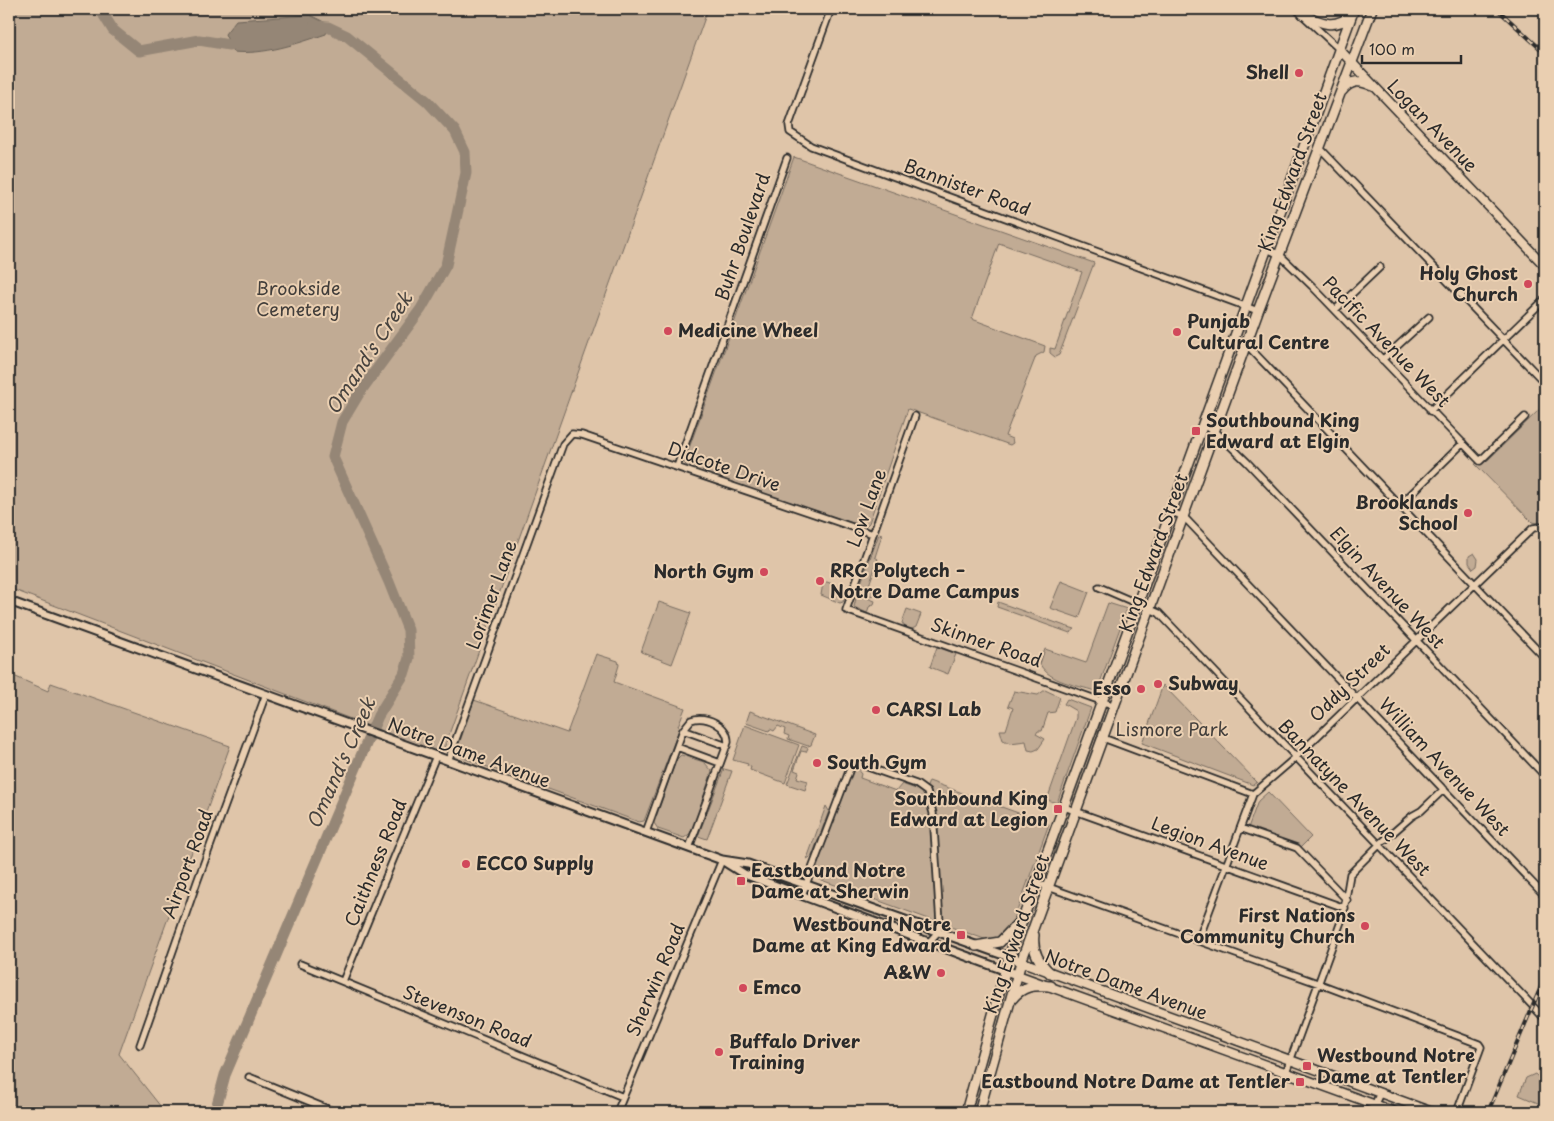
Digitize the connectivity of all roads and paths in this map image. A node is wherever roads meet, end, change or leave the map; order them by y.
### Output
1 (832, 9) edge
2 (1372, 9) edge
3 (1353, 11) edge
4 (1299, 12) edge
5 (1339, 49) junction
6 (1351, 61) junction
7 (1373, 86) junction
8 (1338, 97) junction
9 (1319, 148) junction
10 (786, 158) dead end
11 (1267, 249) junction
12 (1280, 254) junction
13 (1545, 266) edge
14 (1380, 268) dead end
15 (1545, 299) edge
16 (1247, 306) junction
17 (1335, 310) junction
18 (1258, 311) junction
19 (1430, 317) dead end
20 (1503, 339) junction
21 (1246, 344) junction
22 (1382, 360) junction
23 (1545, 383) edge
24 (1430, 411) junction
25 (916, 416) dead end
26 (1526, 417) dead end
27 (1203, 426) junction
28 (1215, 431) junction
29 (566, 439) joint
30 (1462, 444) junction
31 (677, 467) junction
32 (1400, 505) junction
33 (1172, 512) junction
34 (1184, 517) junction
35 (1545, 530) edge
36 (873, 534) junction
37 (1476, 584) junction
38 (1099, 587) dead end
39 (9, 601) edge
40 (1138, 603) junction
41 (1152, 609) junction
42 (846, 610) joint
43 (1416, 641) junction
44 (1545, 658) edge
45 (266, 694) junction
46 (1357, 697) junction
47 (1102, 701) junction
48 (1115, 706) junction
49 (683, 730) junction
50 (1103, 738) junction
51 (727, 746) junction
52 (677, 747) junction
53 (436, 756) junction
54 (1294, 758) junction
55 (448, 761) junction
56 (720, 763) junction
57 (1545, 776) edge
58 (1444, 789) junction
59 (1253, 794) junction
60 (1064, 807) junction
61 (1077, 811) junction
62 (1240, 828) junction
63 (646, 832) junction
64 (1380, 844) junction
65 (690, 848) junction
66 (722, 860) junction
67 (1226, 866) junction
68 (1037, 882) junction
69 (806, 884) junction
70 (1049, 887) junction
71 (802, 895) junction
72 (840, 896) junction
73 (1545, 896) edge
74 (1348, 900) junction
75 (836, 908) junction
76 (1346, 908) junction
77 (1024, 918) junction
78 (1034, 927) junction
79 (938, 932) junction
80 (1198, 941) junction
81 (928, 942) junction
82 (976, 946) junction
83 (1009, 958) junction
84 (1021, 962) junction
85 (300, 964) dead end
86 (1004, 970) junction
87 (1051, 974) junction
88 (1017, 975) junction
89 (343, 982) junction
90 (1320, 984) junction
91 (1051, 986) junction
92 (1010, 1001) junction
93 (1545, 1018) edge
94 (140, 1045) dead end
95 (1291, 1060) junction
96 (1286, 1072) junction
97 (249, 1077) dead end
98 (1380, 1093) junction
99 (623, 1097) junction
100 (1372, 1108) edge
101 (335, 1112) edge
102 (617, 1112) edge
103 (966, 1112) edge
104 (979, 1112) edge
105 (1395, 1112) edge
106 (1432, 1112) edge
107 (1457, 1112) edge

1 - 16 street, Bannister Road
2 - 6 main road, King Edward Street
3 - 4 main road
3 - 5 main road, King Edward Street
4 - 5 street, Logan Avenue
5 - 6 main road, Logan Avenue
5 - 11 main road, King Edward Street
6 - 7 main road, Logan Avenue
6 - 8 main road, King Edward Street
7 - 8 main road
7 - 13 main road, Logan Avenue
8 - 9 main road, King Edward Street
9 - 12 main road, King Edward Street
9 - 20 street
10 - 31 street, Buhr Boulevard
11 - 12 street, Pacific Avenue West
11 - 16 main road, King Edward Street
12 - 17 street, Pacific Avenue West
12 - 18 main road, King Edward Street
14 - 17 street
15 - 20 street
16 - 18 street, Bannister Road
16 - 27 main road, King Edward Street
17 - 22 street, Pacific Avenue West
18 - 21 main road, King Edward Street
19 - 22 street
20 - 23 street
20 - 24 street
21 - 28 main road, King Edward Street
21 - 32 street
22 - 24 street, Pacific Avenue West
24 - 30 street, Pacific Avenue West
25 - 36 street, Low Lane
26 - 30 street, Pacific Avenue West
27 - 28 street, Elgin Avenue West
27 - 33 main road, King Edward Street
28 - 34 main road, King Edward Street
28 - 43 street, Elgin Avenue West
29 - 31 street, Didcote Drive
29 - 55 street, Lorimer Lane
30 - 32 street
31 - 36 street, Didcote Drive
32 - 37 street
33 - 34 street, William Avenue West
33 - 40 main road, King Edward Street
34 - 41 main road, King Edward Street
34 - 46 street, William Avenue West
35 - 37 street, Oddy Street
36 - 42 street, Low Lane
37 - 43 street, Oddy Street
37 - 44 street
38 - 40 street, Bannatyne Avenue West
39 - 45 street, Notre Dame Avenue
40 - 41 street, Bannatyne Avenue West
40 - 47 main road, King Edward Street
41 - 48 main road, King Edward Street
41 - 54 street, Bannatyne Avenue West
42 - 47 street, Skinner Road
43 - 46 street, Oddy Street
43 - 57 street, Elgin Avenue West
45 - 53 street, Notre Dame Avenue
45 - 94 street, Airport Road
46 - 54 street, Oddy Street
46 - 58 street, William Avenue West
47 - 48 street, Skinner Road
47 - 60 main road, King Edward Street
48 - 50 main road, King Edward Street
49 - 51 street
49 - 51 street
49 - 52 street
50 - 59 street
50 - 61 main road, King Edward Street
51 - 56 street
52 - 56 street
52 - 63 street
53 - 55 street, Notre Dame Avenue
53 - 89 street, Caithness Road
54 - 59 street, Oddy Street
54 - 64 street, Bannatyne Avenue West
55 - 63 street, Notre Dame Avenue
56 - 65 street
58 - 64 street
58 - 73 street, William Avenue West
59 - 62 street, Oddy Street
60 - 61 street, Legion Avenue
60 - 68 main road, King Edward Street
61 - 67 street, Legion Avenue
61 - 70 main road, King Edward Street
62 - 67 street, Oddy Street
62 - 74 street
63 - 65 street, Notre Dame Avenue
64 - 74 street
64 - 93 street, Bannatyne Avenue West
65 - 66 street, Notre Dame Avenue
66 - 69 street, Notre Dame Avenue
66 - 71 street, Notre Dame Avenue
66 - 99 street, Sherwin Road
67 - 76 street, Legion Avenue
67 - 80 street, Oddy Street
68 - 70 street
68 - 77 main road, King Edward Street
69 - 71 street
69 - 72 street, Notre Dame Avenue
69 - 79 street
70 - 78 main road, King Edward Street
70 - 80 street
71 - 75 street, Notre Dame Avenue
72 - 75 street
72 - 79 street, Notre Dame Avenue
74 - 76 street
75 - 81 street, Notre Dame Avenue
76 - 90 street
77 - 82 main road
77 - 83 main road, King Edward Street
78 - 84 main road, King Edward Street
78 - 87 main road
79 - 81 street
79 - 82 street, Notre Dame Avenue
80 - 90 street
81 - 86 street, Notre Dame Avenue
82 - 83 street, Notre Dame Avenue
83 - 84 main road, Notre Dame Avenue
83 - 86 main road, King Edward Street
84 - 87 main road, Notre Dame Avenue
84 - 88 main road, King Edward Street
85 - 89 street, Stevenson Road
86 - 88 main road, Notre Dame Avenue
86 - 103 main road, King Edward Street
87 - 95 main road, Notre Dame Avenue
88 - 91 main road, Notre Dame Avenue
88 - 92 main road, King Edward Street
89 - 99 street, Stevenson Road
90 - 95 street
90 - 107 street
91 - 92 main road
91 - 96 main road, Notre Dame Avenue
92 - 104 main road, King Edward Street
95 - 96 street
95 - 98 main road, Notre Dame Avenue
96 - 100 main road, Notre Dame Avenue
97 - 101 street
98 - 100 street
98 - 106 main road, Notre Dame Avenue
99 - 102 street, Sherwin Road
100 - 105 main road, Notre Dame Avenue

